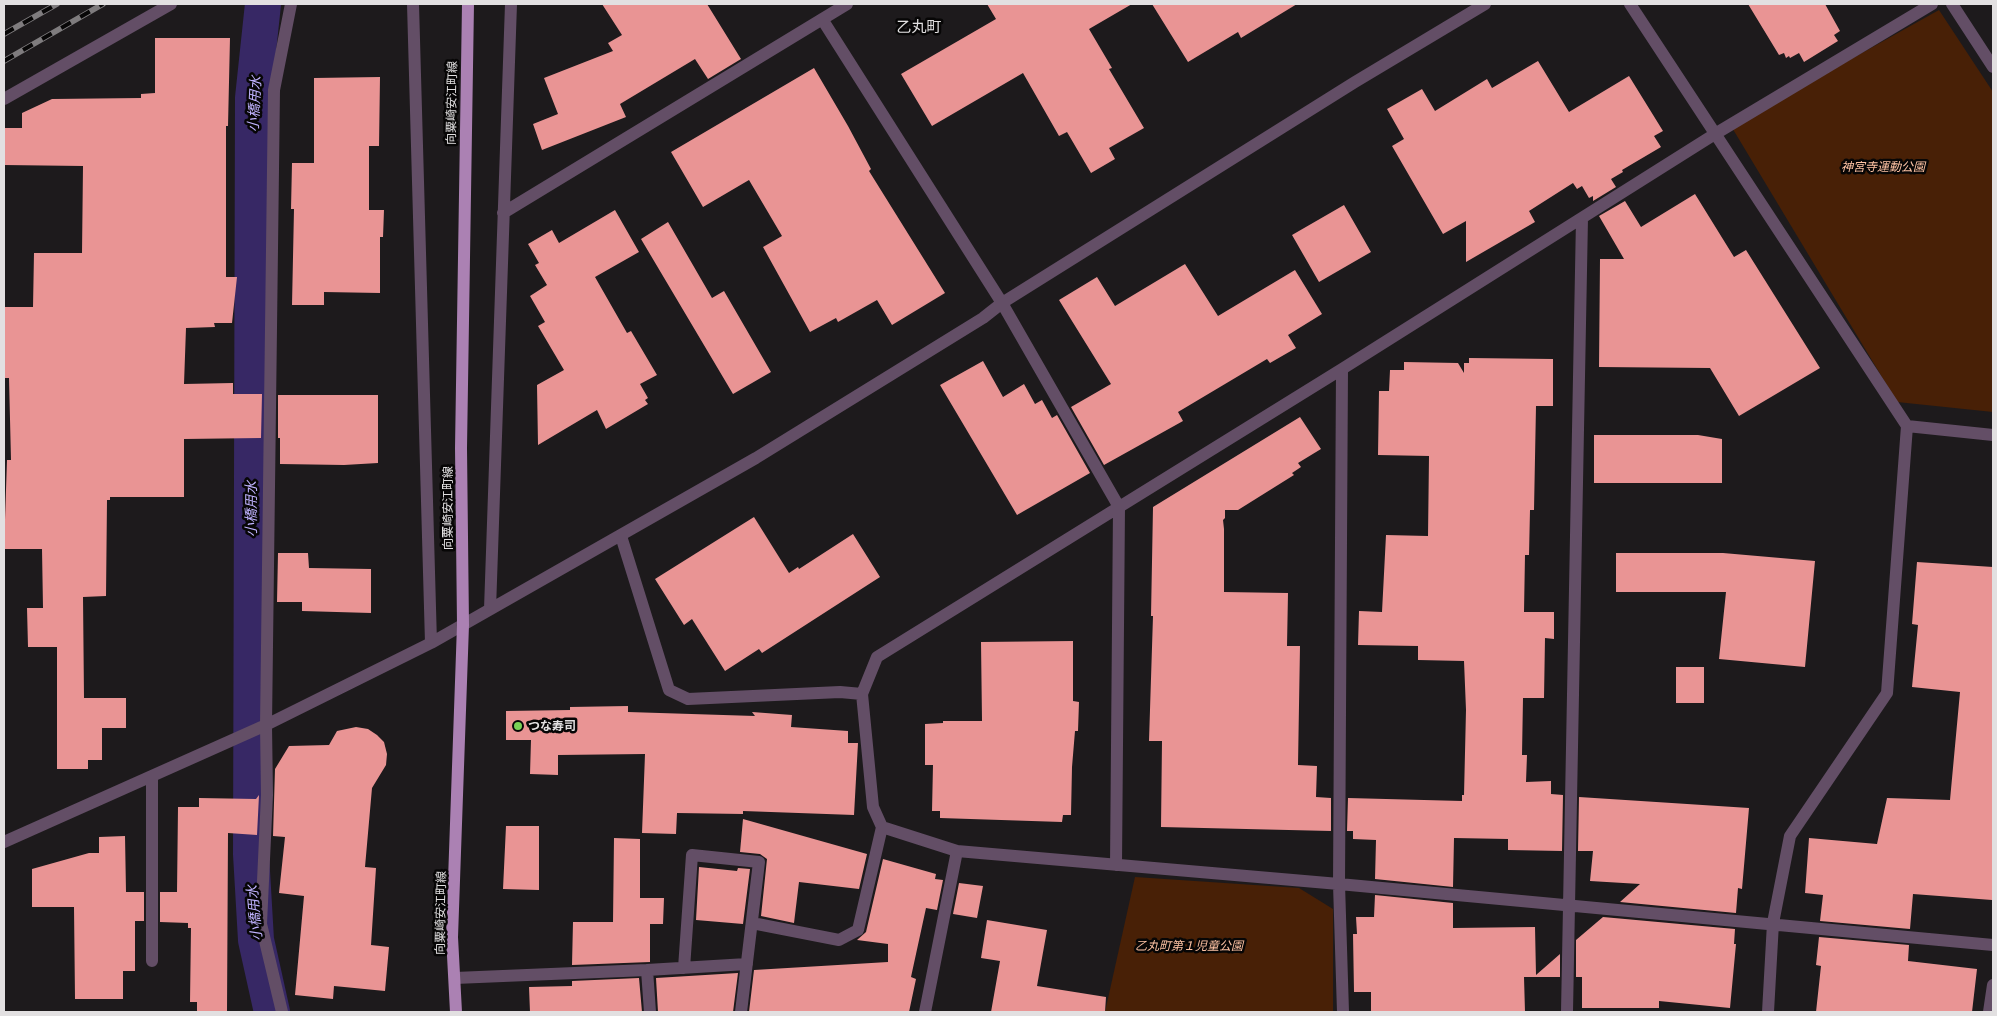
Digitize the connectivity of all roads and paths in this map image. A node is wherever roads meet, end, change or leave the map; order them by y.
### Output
1 (171, 4) edge
2 (291, 4) edge
3 (414, 4) edge
4 (468, 4) edge
5 (511, 4) edge
6 (847, 4) edge
7 (1485, 4) edge
8 (1630, 4) edge
9 (1932, 4) edge
10 (1952, 4) edge
11 (822, 19) junction
12 (1993, 67) edge
13 (4, 99) edge
14 (1715, 134) junction
15 (503, 213) junction
16 (1582, 218) junction
17 (1002, 303) junction
18 (1342, 369) junction
19 (1907, 426) junction
20 (1993, 436) edge
21 (1119, 507) junction
22 (621, 536) junction
23 (490, 609) junction
24 (463, 625) junction
25 (431, 643) junction
26 (862, 694) junction
27 (266, 725) junction
28 (152, 776) junction
29 (882, 828) junction
30 (4, 842) edge
31 (957, 852) junction
32 (1116, 865) junction
33 (1339, 884) junction
34 (1570, 905) junction
35 (752, 923) junction
36 (1774, 923) junction
37 (1993, 945) edge
38 (152, 961) dead end
39 (746, 964) junction
40 (684, 968) junction
41 (647, 970) junction
42 (455, 978) junction
43 (1993, 985) edge
44 (282, 1012) edge
45 (456, 1012) edge
46 (650, 1012) edge
47 (741, 1012) edge
48 (926, 1012) edge
49 (1343, 1012) edge
50 (1567, 1012) edge
51 (1768, 1012) edge
52 (1989, 1012) edge

1 - 13 street
2 - 27 street
3 - 25 street
4 - 24 main road, 向粟崎安江町線
5 - 15 street
6 - 11 street
7 - 17 street
8 - 14 street
9 - 14 street
10 - 12 street
11 - 15 street
11 - 17 street
14 - 16 street
14 - 19 street
15 - 23 street
16 - 18 street
16 - 34 street
17 - 21 street
17 - 22 street
18 - 21 street
18 - 33 street
19 - 20 street
19 - 36 street
21 - 26 street
21 - 32 street
22 - 23 street
22 - 26 street
23 - 24 street
24 - 25 street
24 - 42 main road, 向粟崎安江町線
25 - 27 street
26 - 29 street
27 - 28 street
27 - 44 street
28 - 30 street
28 - 38 street
29 - 31 street
29 - 35 street
31 - 32 street
31 - 48 street
32 - 33 street
33 - 34 street
33 - 49 street
34 - 36 street
34 - 50 street
35 - 39 street
35 - 40 street
36 - 37 street
36 - 51 street
39 - 40 street
39 - 47 street
40 - 41 street
41 - 42 street
41 - 46 street
42 - 45 main road, 向粟崎安江町線
43 - 52 street

